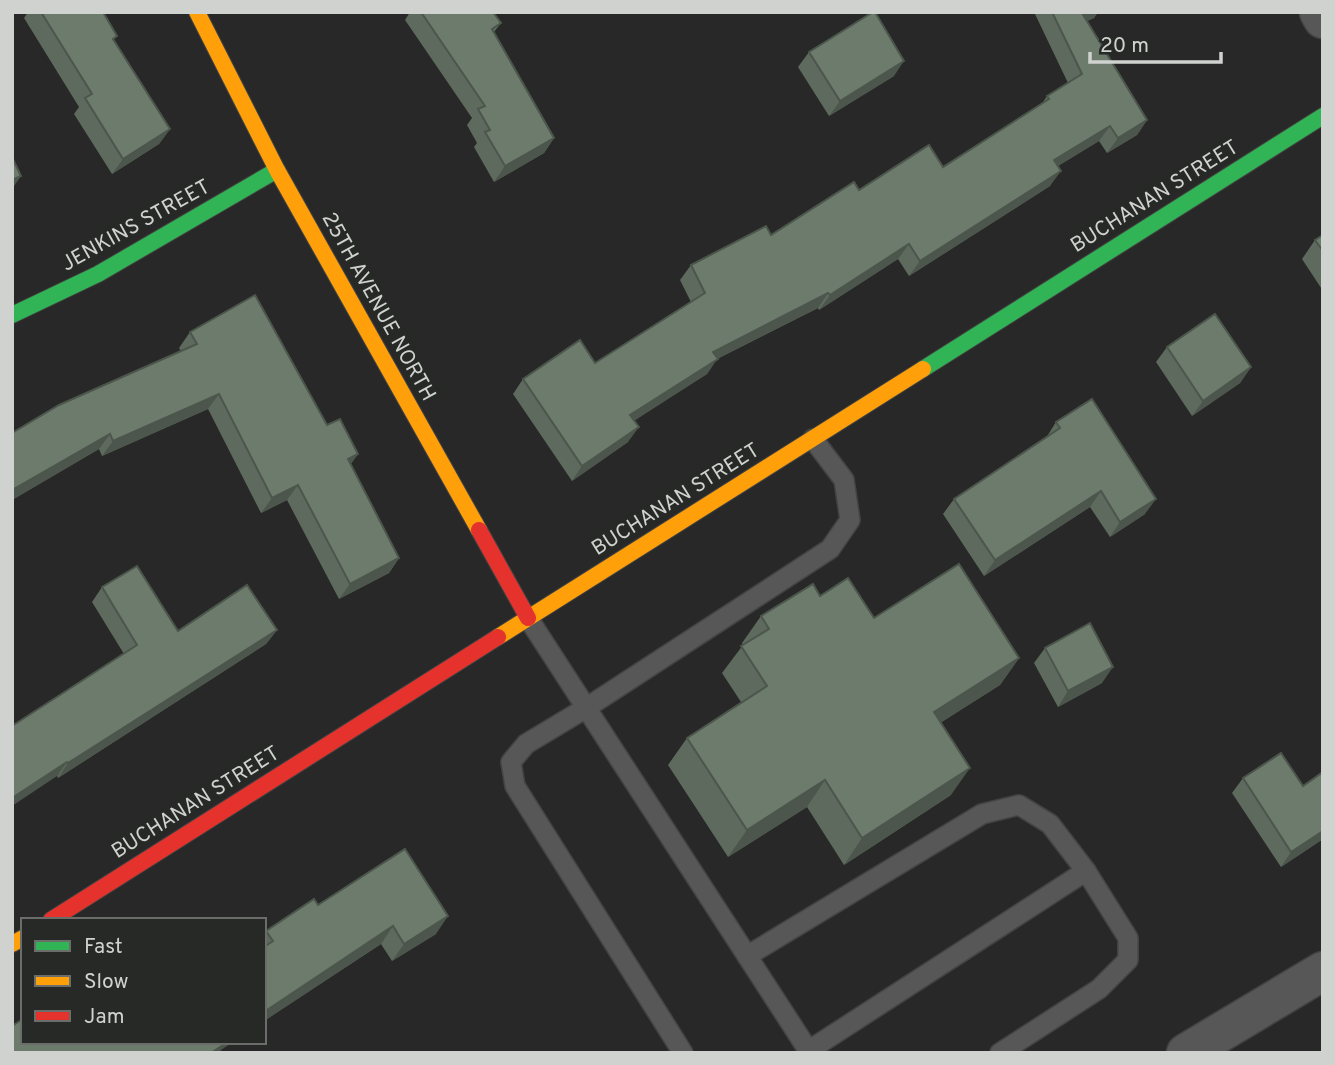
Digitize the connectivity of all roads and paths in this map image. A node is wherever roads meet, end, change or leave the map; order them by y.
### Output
1 (197, 12) edge
2 (1319, 12) edge
3 (1323, 19) edge
4 (1323, 116) edge
5 (277, 170) junction
6 (12, 315) edge
7 (813, 439) junction
8 (528, 618) junction
9 (586, 708) junction
10 (1086, 871) junction
11 (54, 918) edge
12 (747, 956) junction
13 (1323, 971) edge
14 (809, 1052) edge
15 (684, 1053) edge
16 (1000, 1053) edge
17 (1186, 1053) edge

1 - 5 street, 25TH AVENUE NORTH
2 - 3 street
4 - 7 street, BUCHANAN STREET
5 - 6 street, JENKINS STREET
5 - 8 street, 25TH AVENUE NORTH
7 - 8 street, BUCHANAN STREET
7 - 9 lane
8 - 9 lane
8 - 11 street, BUCHANAN STREET
9 - 12 lane
9 - 15 lane
10 - 12 lane
10 - 14 lane
10 - 16 lane
12 - 14 lane
13 - 17 street

